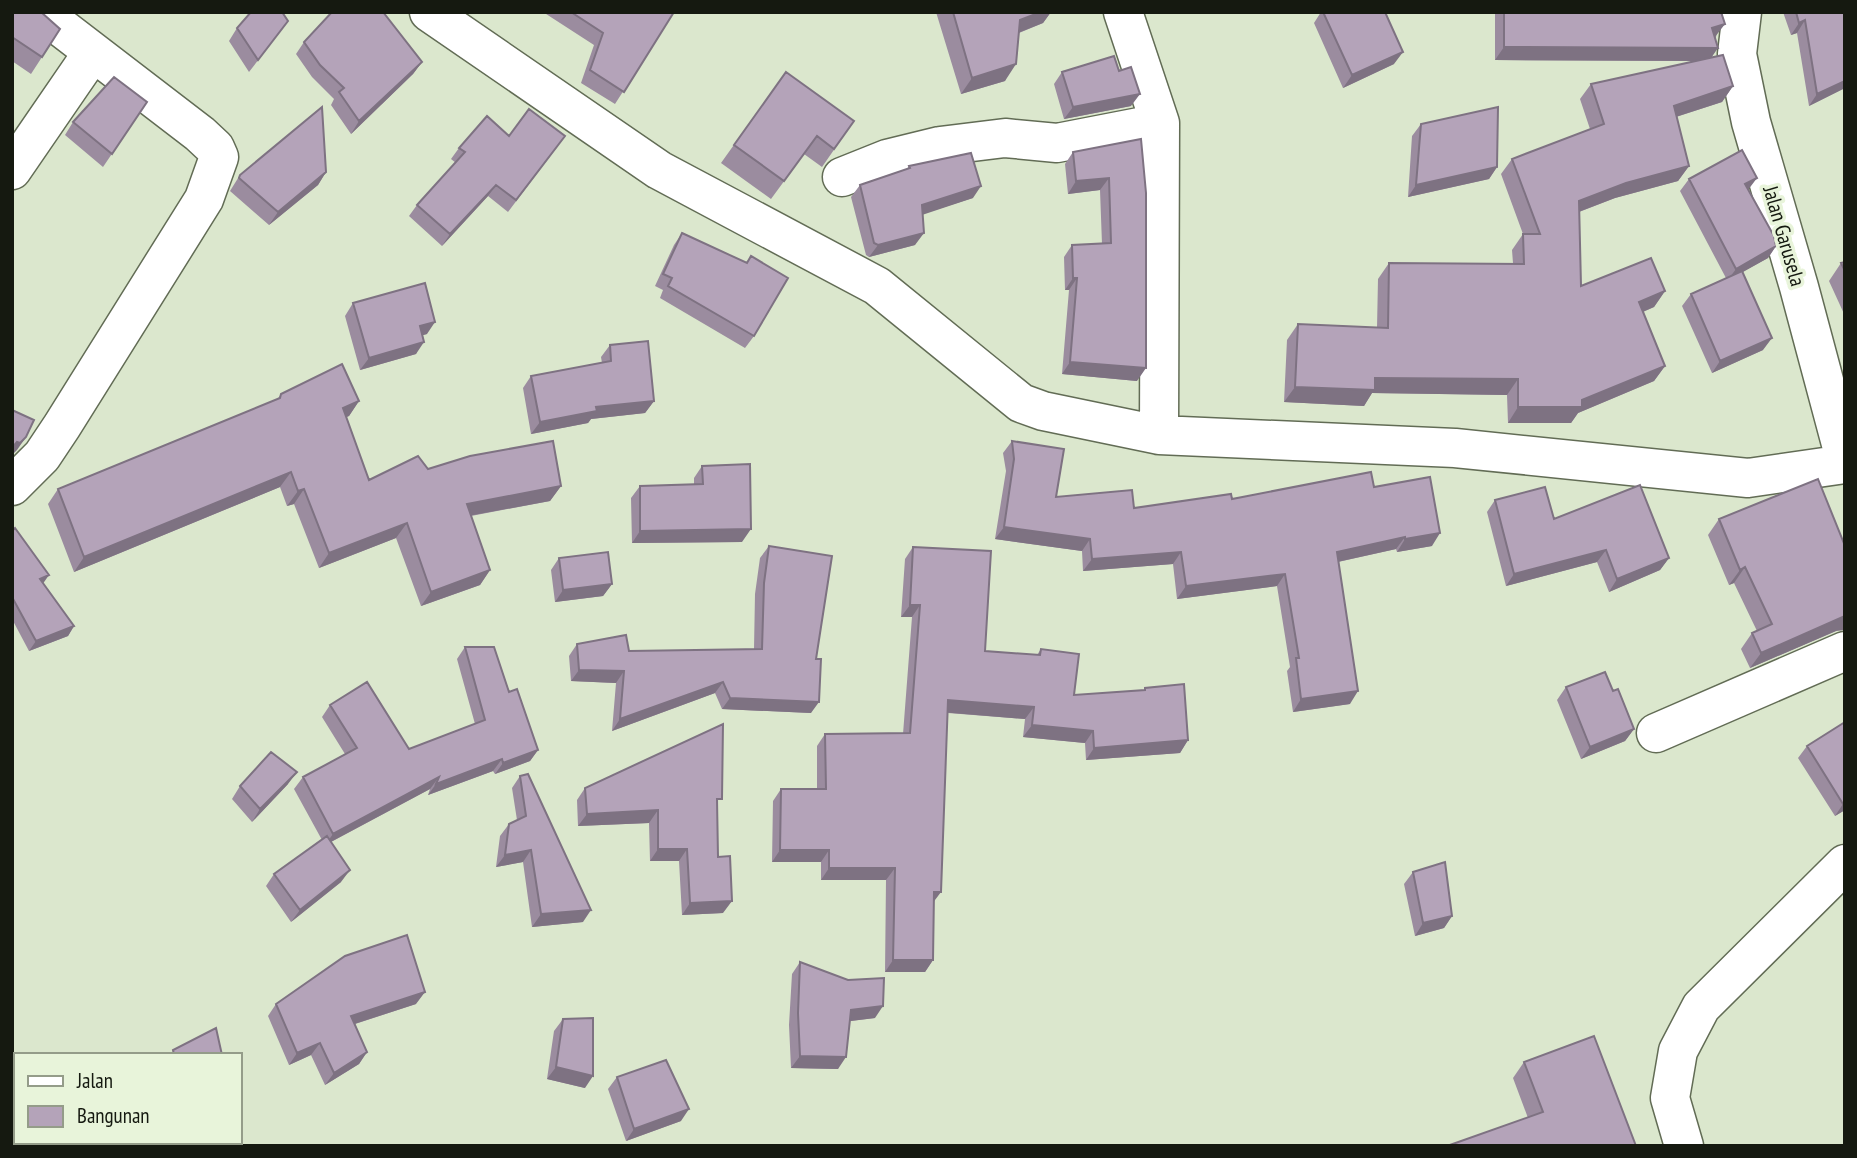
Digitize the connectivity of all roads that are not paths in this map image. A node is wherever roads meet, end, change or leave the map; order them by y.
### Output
1 (41, 12) edge
2 (429, 12) edge
3 (1123, 12) edge
4 (1742, 12) edge
5 (93, 52) junction
6 (1160, 123) junction
7 (12, 170) edge
8 (842, 177) dead end
9 (1159, 435) junction
10 (1845, 461) edge
11 (12, 486) edge
12 (1845, 651) edge
13 (1656, 733) dead end
14 (1845, 864) edge
15 (1684, 1146) edge

1 - 5 street
2 - 9 street
3 - 6 street
4 - 10 street, Jalan Garusela
5 - 7 street
5 - 11 street
6 - 8 street
6 - 9 street
9 - 10 street
12 - 13 street
14 - 15 street

